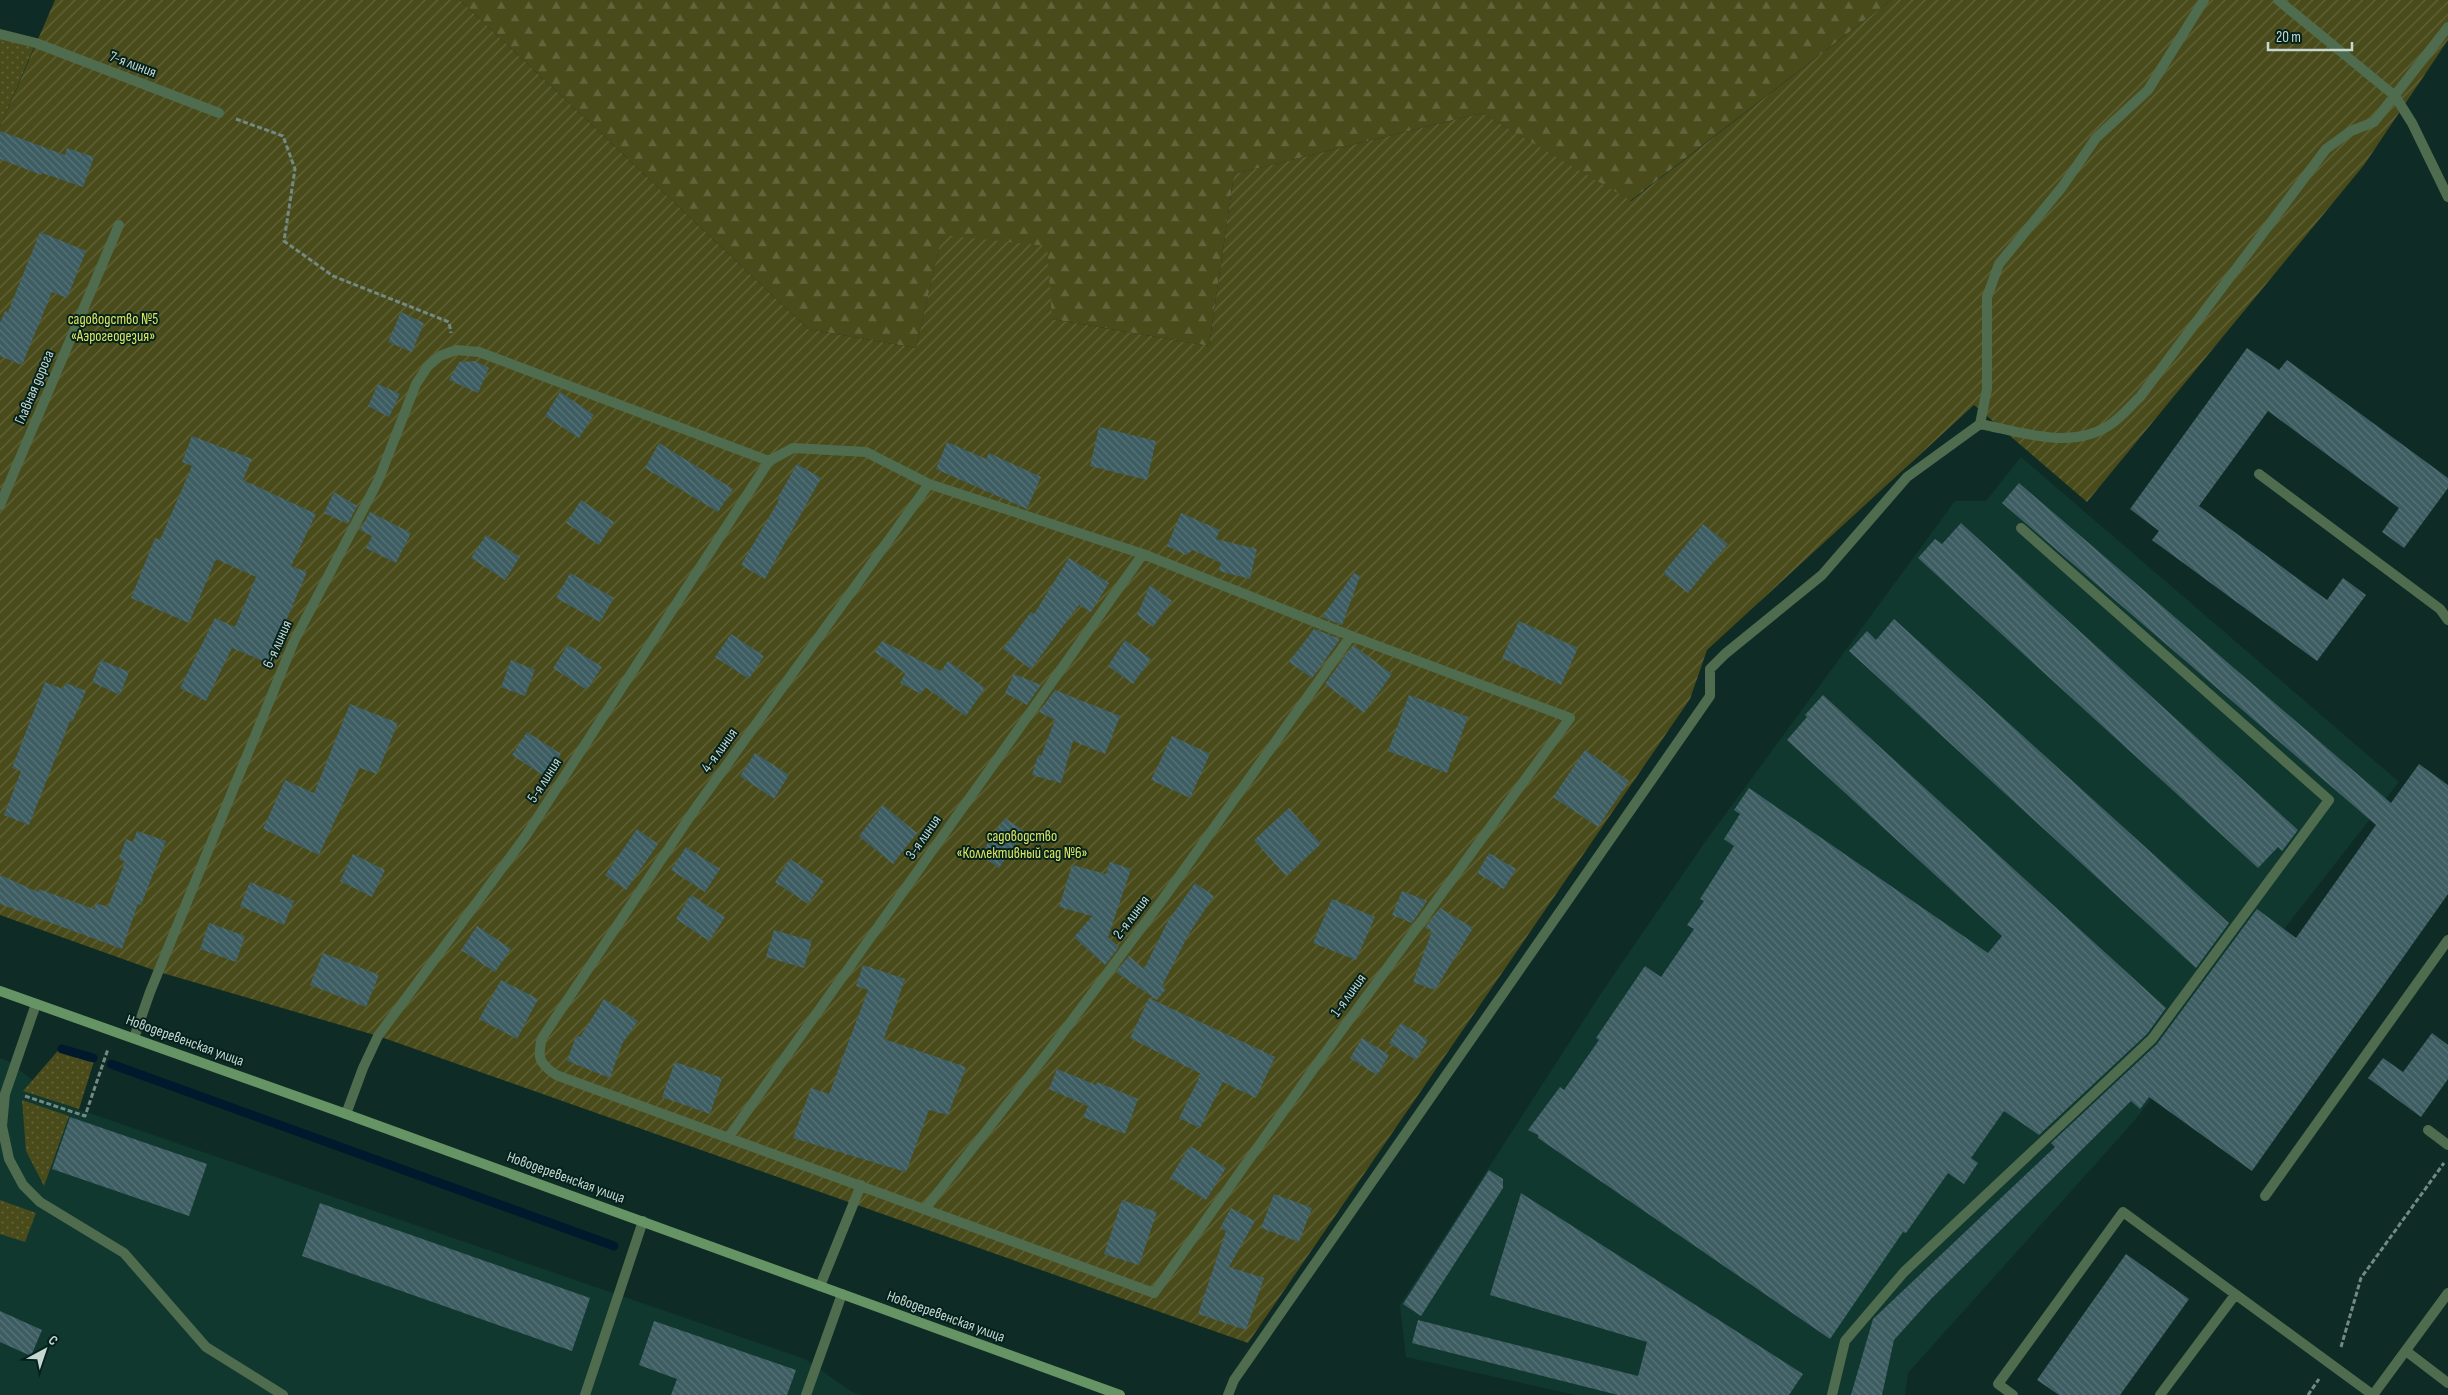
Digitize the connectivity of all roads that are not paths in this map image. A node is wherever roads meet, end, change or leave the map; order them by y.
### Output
1 (2204, 0) edge
2 (2278, 0) edge
3 (2448, 27) edge
4 (0, 34) edge
5 (2395, 96) junction
6 (219, 113) road end
7 (2448, 197) edge
8 (119, 225) dead end
9 (1980, 424) junction
10 (769, 461) junction
11 (2260, 474) dead end
12 (928, 484) junction
13 (0, 505) edge
14 (2021, 528) dead end
15 (1143, 554) junction
16 (2448, 620) edge
17 (1351, 636) junction
18 (2448, 940) edge
19 (0, 991) edge
20 (36, 1004) junction
21 (134, 1038) junction
22 (346, 1114) junction
23 (2428, 1130) dead end
24 (728, 1138) junction
25 (2448, 1145) edge
26 (861, 1185) junction
27 (2265, 1196) dead end
28 (924, 1209) junction
29 (643, 1222) junction
30 (820, 1286) junction
31 (2448, 1293) edge
32 (842, 1294) junction
33 (2235, 1295) junction
34 (2406, 1351) junction
35 (2448, 1383) edge
36 (283, 1395) edge
37 (584, 1395) edge
38 (806, 1395) edge
39 (1120, 1395) edge
40 (1228, 1395) edge
41 (1832, 1395) edge
42 (2013, 1395) edge
43 (2160, 1395) edge
44 (2373, 1395) edge

1 - 9 street
2 - 5 street
3 - 5 street
4 - 6 street, 7-я линия
5 - 7 street
5 - 9 street
8 - 13 street, Главная дорога
9 - 40 street
10 - 12 street
10 - 21 street, 6-я линия
10 - 22 street, 5-я линия
11 - 16 street
12 - 15 street
12 - 24 street, 4-я линия
14 - 41 street
15 - 17 street
15 - 24 street, 3-я линия
17 - 28 street, 2-я линия
17 - 28 street, 1-я линия
18 - 27 street
19 - 20 main road, Новодеревенская улица
20 - 21 main road, Новодеревенская улица
20 - 36 street
21 - 22 main road, Новодеревенская улица
22 - 29 main road, Новодеревенская улица
23 - 25 street
24 - 26 street
26 - 28 street
26 - 30 street
29 - 30 main road, Новодеревенская улица
29 - 37 street
30 - 32 main road, Новодеревенская улица
31 - 34 street
32 - 38 street
32 - 39 main road, Новодеревенская улица
33 - 42 street
33 - 43 street
33 - 44 street
34 - 35 street
34 - 44 street

